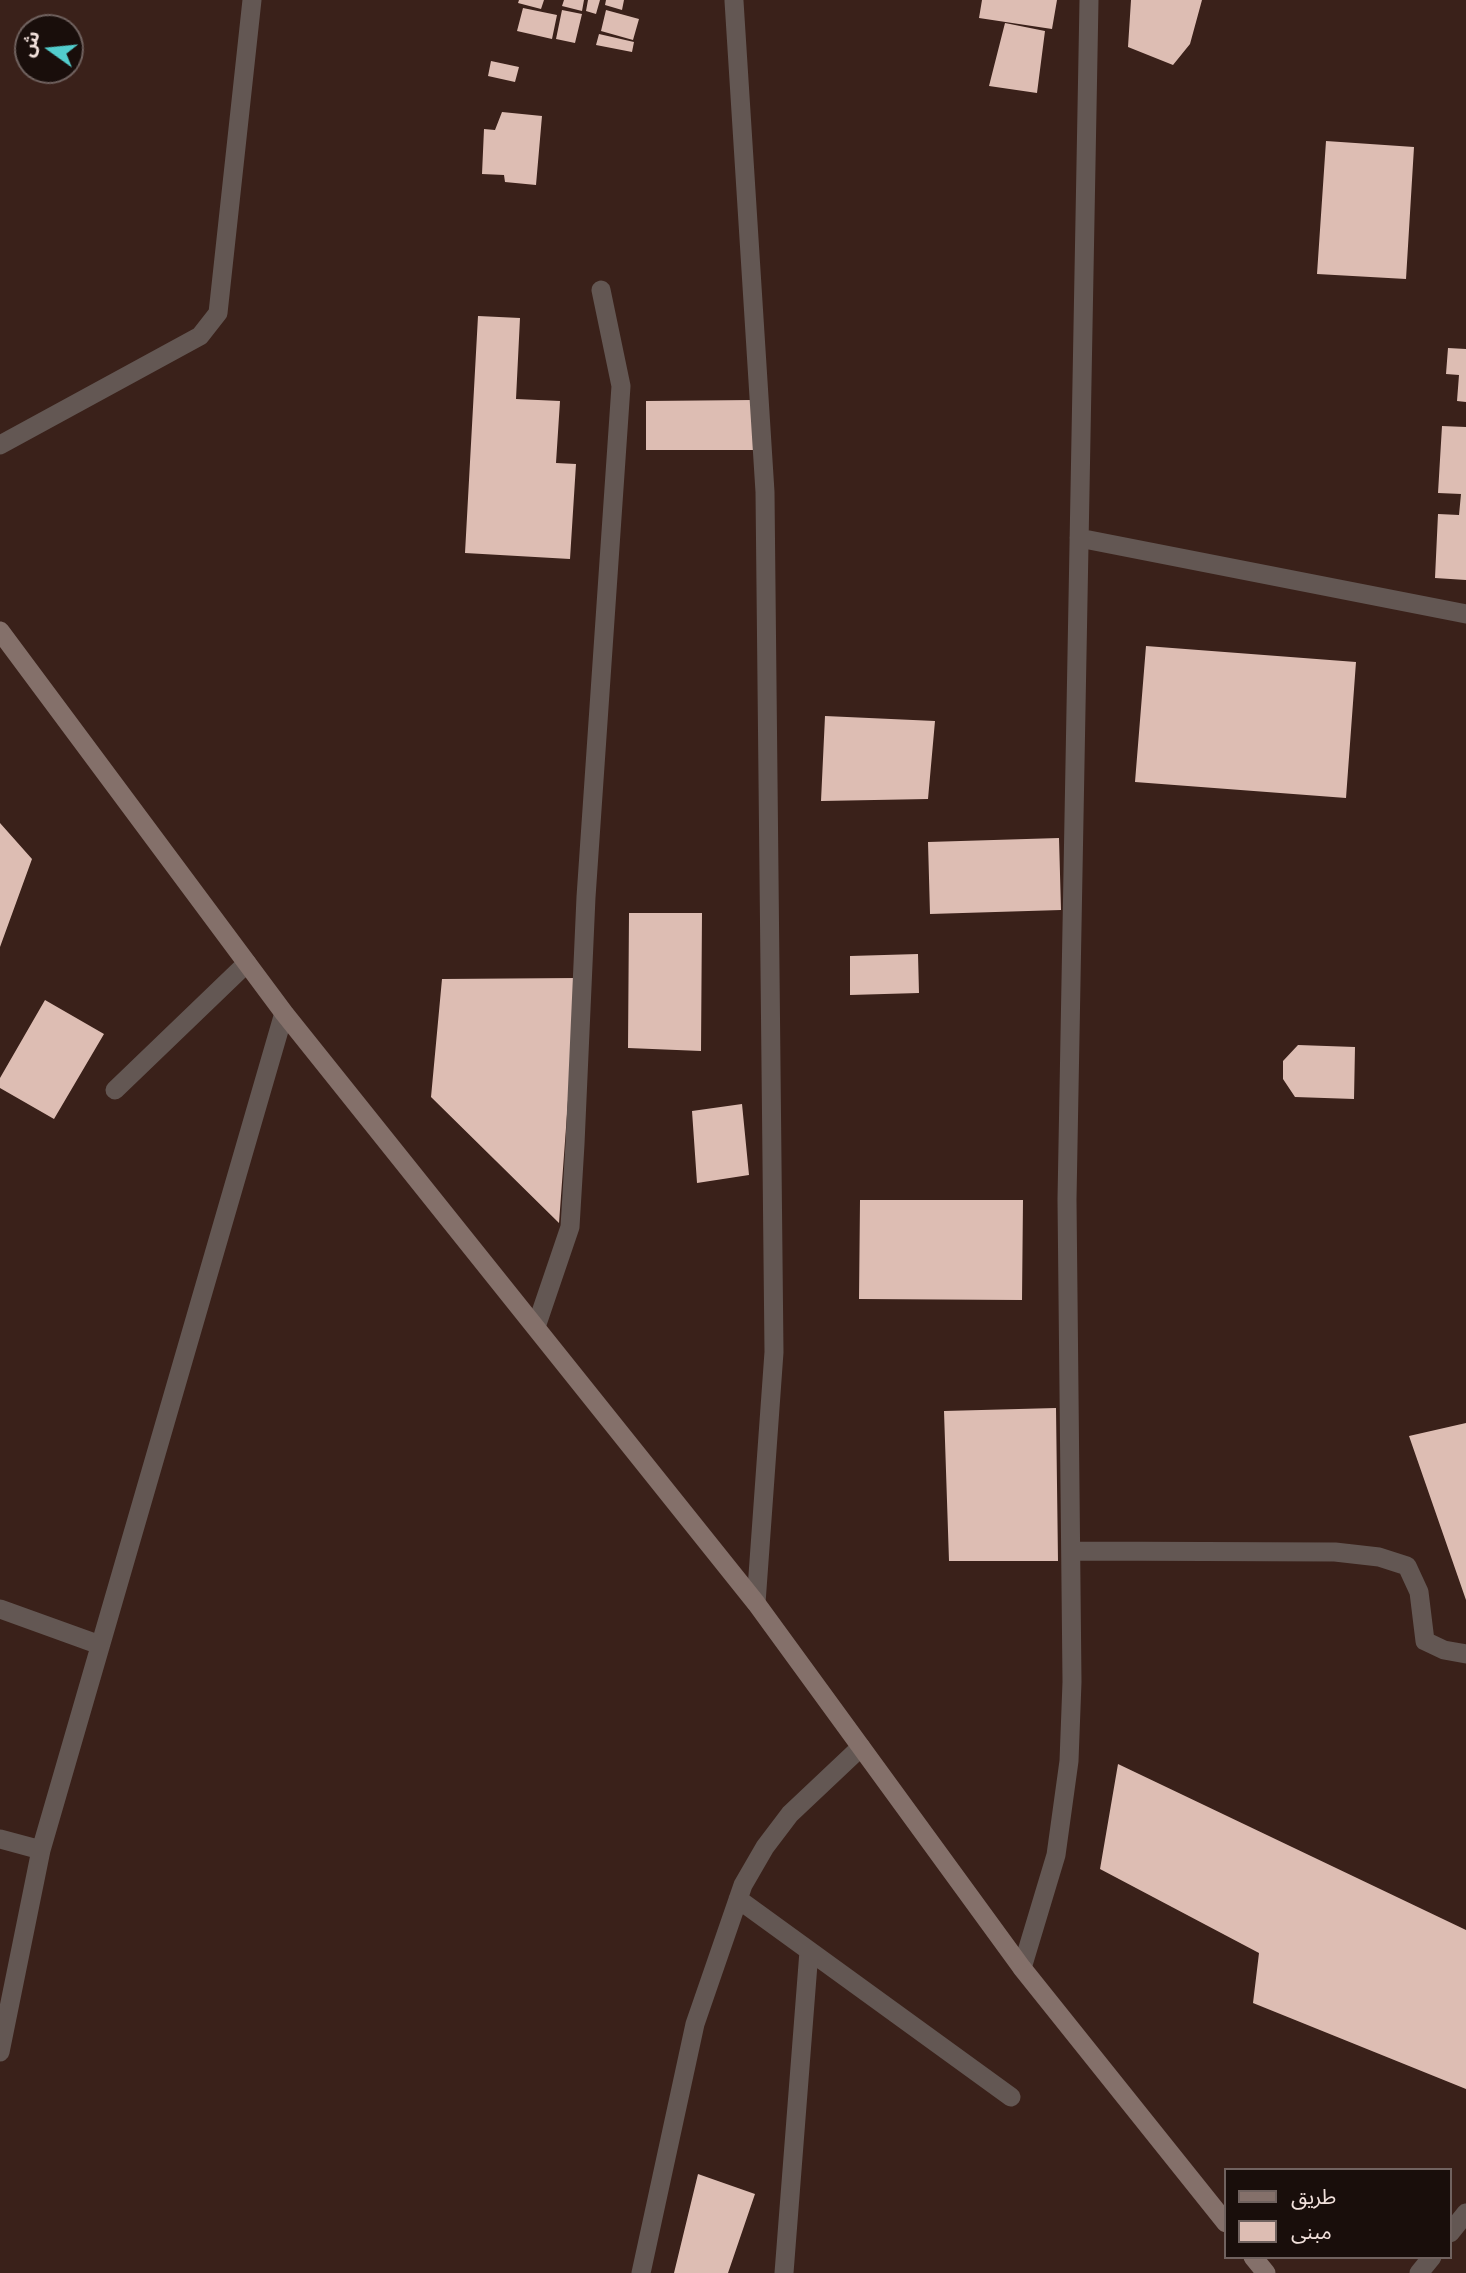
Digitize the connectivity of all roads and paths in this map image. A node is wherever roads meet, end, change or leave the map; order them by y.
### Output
1 (234, 0) edge
2 (1089, 0) edge
3 (734, 1) edge
4 (251, 8) edge
5 (601, 290) dead end
6 (0, 445) edge
7 (1079, 538) junction
8 (1466, 614) edge
9 (0, 631) edge
10 (247, 963) junction
11 (284, 1013) junction
12 (115, 1090) dead end
13 (536, 1327) junction
14 (1073, 1551) junction
15 (756, 1603) junction
16 (0, 1609) edge
17 (100, 1645) junction
18 (1466, 1654) edge
19 (861, 1748) junction
20 (0, 1839) edge
21 (41, 1850) junction
22 (738, 1899) junction
23 (809, 1951) junction
24 (1022, 1968) junction
25 (0, 2052) edge
26 (1011, 2097) dead end
27 (1466, 2213) edge
28 (1224, 2220) edge
29 (1452, 2230) edge
30 (1430, 2259) edge
31 (641, 2273) edge
32 (784, 2273) edge
33 (1419, 2273) edge

1 - 4 street
2 - 7 street
3 - 15 street
4 - 6 street
5 - 13 street
7 - 8 street
7 - 14 street
9 - 10 main road
10 - 11 main road
10 - 12 street
11 - 13 main road
11 - 17 street
13 - 15 main road
14 - 18 street
14 - 24 street
15 - 19 main road
16 - 17 street
17 - 21 street
19 - 22 street
19 - 24 main road
20 - 21 street
21 - 25 street
22 - 23 street
22 - 31 street
23 - 26 street
23 - 32 street
24 - 28 main road
27 - 29 street
30 - 33 street

